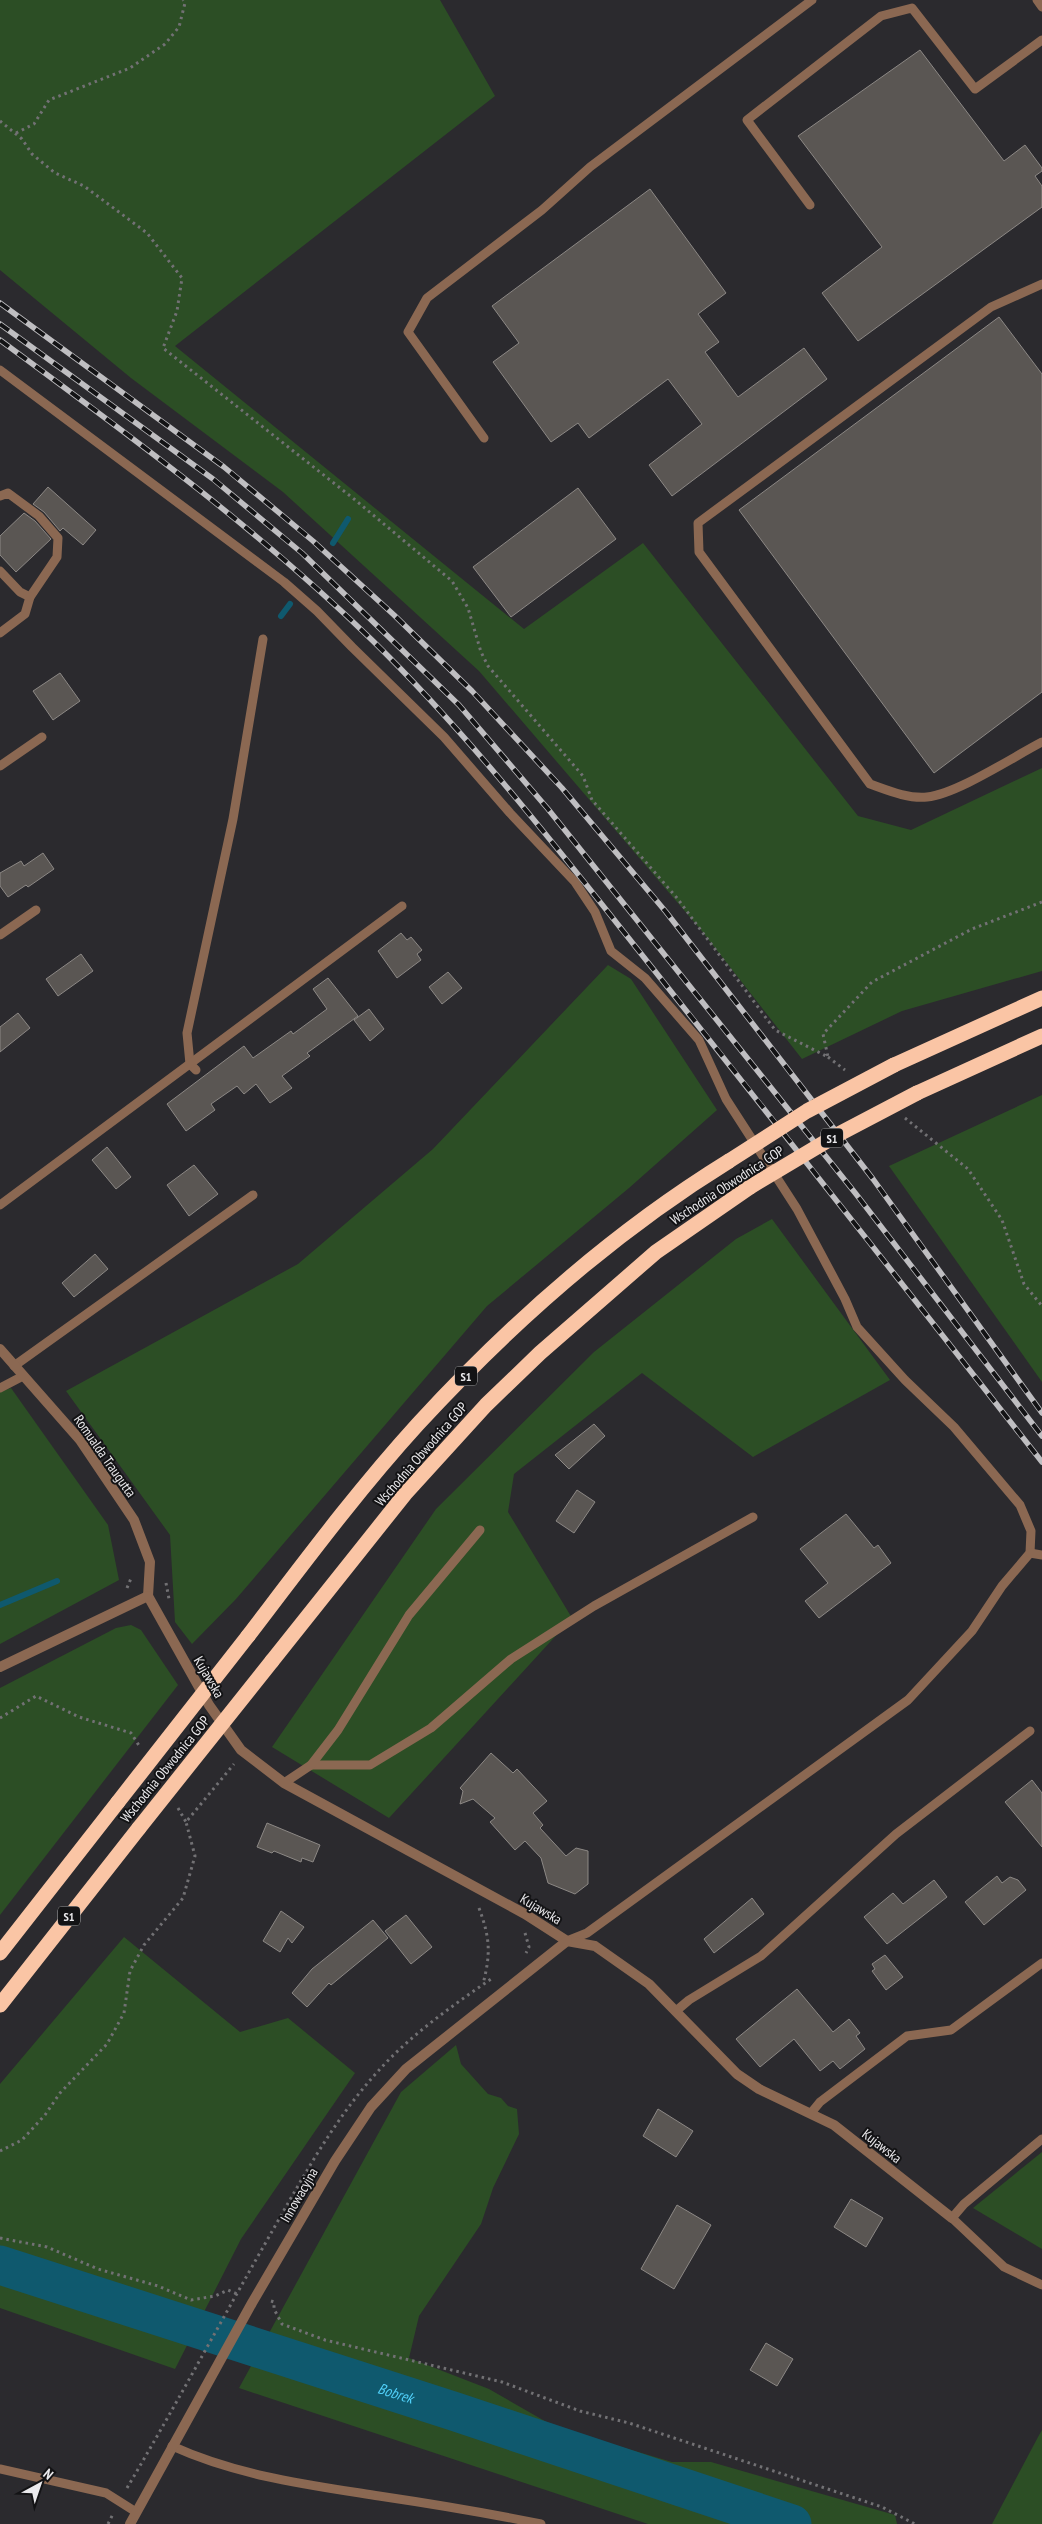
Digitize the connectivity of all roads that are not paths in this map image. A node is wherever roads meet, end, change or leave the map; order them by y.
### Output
1 (812, 0) edge
2 (918, 0) edge
3 (1037, 0) edge
4 (1042, 7) edge
5 (912, 8) junction
6 (1042, 40) edge
7 (810, 205) dead end
8 (1042, 284) edge
9 (0, 370) edge
10 (484, 438) dead end
11 (0, 496) edge
12 (0, 571) edge
13 (30, 597) junction
14 (0, 633) edge
15 (263, 639) dead end
16 (42, 737) dead end
17 (1042, 742) edge
18 (0, 766) edge
19 (402, 906) dead end
20 (36, 910) dead end
21 (0, 935) edge
22 (1042, 998) edge
23 (1042, 1036) edge
24 (193, 1067) junction
25 (253, 1195) dead end
26 (0, 1205) edge
27 (0, 1349) edge
28 (14, 1366) junction
29 (23, 1376) junction
30 (0, 1388) edge
31 (753, 1516) dead end
32 (480, 1530) dead end
33 (1030, 1553) junction
34 (1042, 1555) edge
35 (148, 1596) junction
36 (0, 1667) edge
37 (1030, 1731) dead end
38 (310, 1765) junction
39 (284, 1783) junction
40 (567, 1941) junction
41 (0, 1953) edge
42 (1042, 1963) edge
43 (0, 2005) edge
44 (676, 2012) junction
45 (811, 2114) junction
46 (1042, 2139) edge
47 (952, 2218) junction
48 (1042, 2285) edge
49 (172, 2446) junction
50 (0, 2469) edge
51 (136, 2512) junction
52 (130, 2524) edge
53 (541, 2524) edge

1 - 10 lane
2 - 5 lane
3 - 4 lane
5 - 6 lane
5 - 7 lane
8 - 17 lane
9 - 33 lane
11 - 13 lane
12 - 13 lane
13 - 14 lane
15 - 24 lane
16 - 18 lane
19 - 24 lane
20 - 21 lane
22 - 41 highway, Wschodnia Obwodnica GOP / S1, bridge
23 - 43 highway, Wschodnia Obwodnica GOP / S1, bridge
24 - 26 lane
25 - 28 lane
27 - 28 street, Romualda Traugutta
28 - 29 street, Romualda Traugutta
29 - 30 lane
29 - 35 street, Romualda Traugutta
31 - 38 lane
32 - 38 lane
33 - 34 lane
33 - 40 lane
35 - 36 street
35 - 39 street, Kujawska
37 - 44 lane
38 - 39 lane
39 - 40 street, Kujawska
40 - 44 street, Kujawska
40 - 49 street, Innowacyjna
42 - 45 lane
44 - 45 street, Kujawska
45 - 47 street, Kujawska
46 - 47 lane
47 - 48 lane
49 - 51 street, Innowacyjna
49 - 53 lane
50 - 51 lane
51 - 52 street, Innowacyjna

